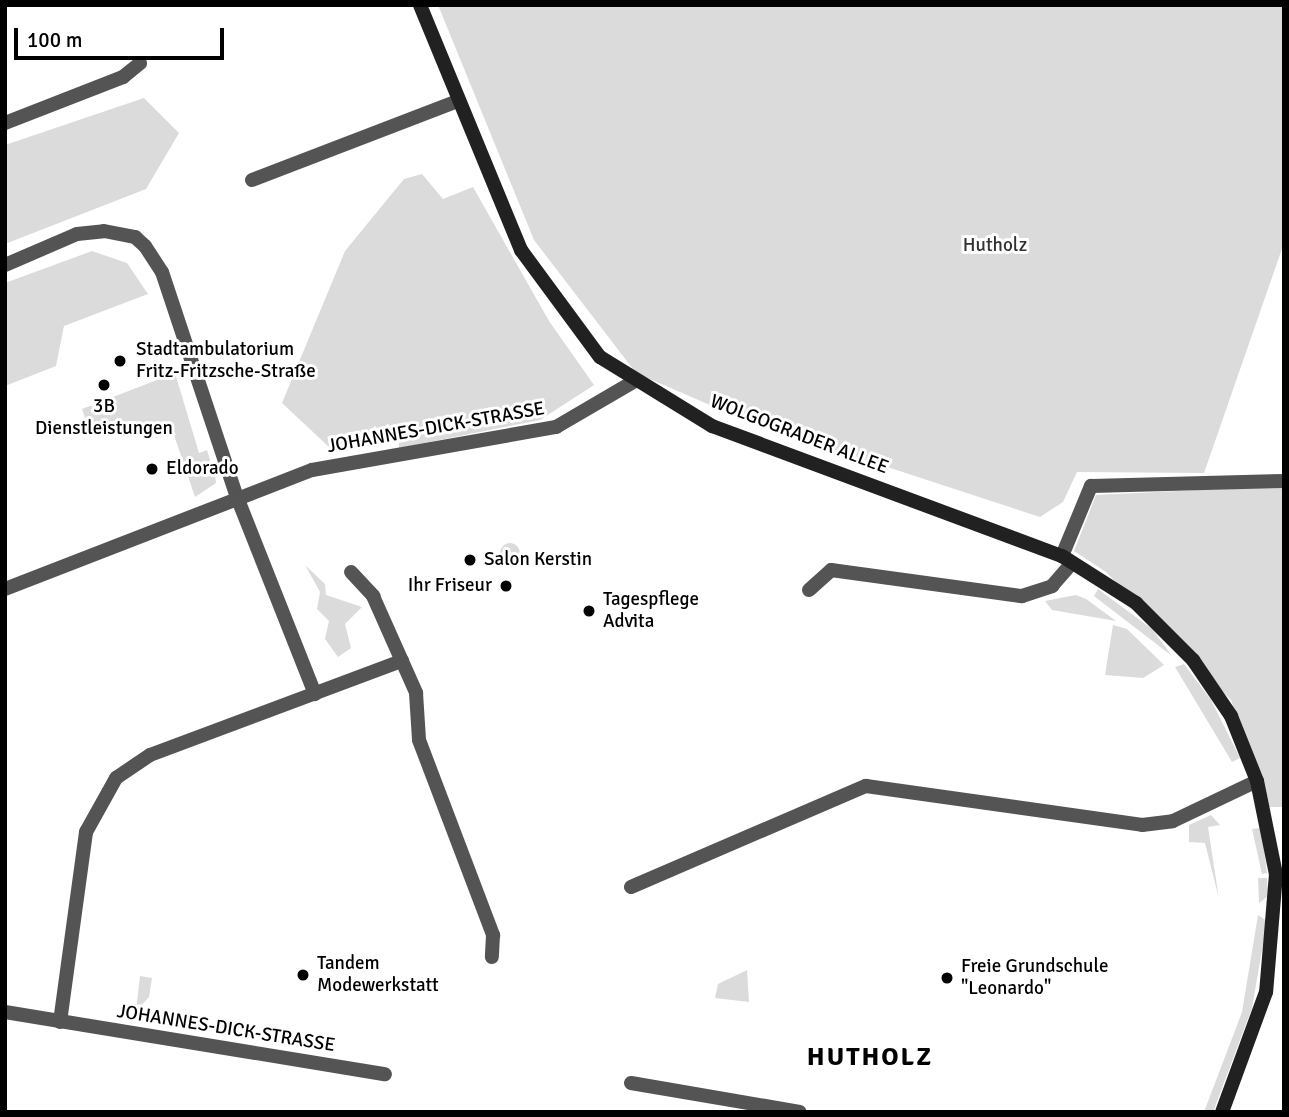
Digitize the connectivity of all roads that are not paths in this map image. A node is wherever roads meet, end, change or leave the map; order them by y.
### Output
1 (420, 5) edge
2 (140, 63) dead end
3 (458, 101) junction
4 (5, 123) edge
5 (252, 180) dead end
6 (5, 265) edge
7 (633, 382) junction
8 (1284, 481) edge
9 (237, 497) junction
10 (1067, 559) junction
11 (351, 572) dead end
12 (5, 589) edge
13 (809, 590) dead end
14 (402, 661) junction
15 (314, 694) junction
16 (1257, 781) junction
17 (631, 887) dead end
18 (492, 957) dead end
19 (5, 1012) edge
20 (60, 1022) junction
21 (385, 1074) dead end
22 (631, 1083) dead end
23 (800, 1112) edge
24 (1222, 1112) edge

1 - 3 main road, WOLGOGRADER ALLEE
2 - 4 street
3 - 5 street
3 - 7 main road, WOLGOGRADER ALLEE
6 - 9 street
7 - 9 street, JOHANNES-DICK-STRASSE
7 - 10 main road, WOLGOGRADER ALLEE
8 - 10 street
9 - 12 street, JOHANNES-DICK-STRASSE
9 - 15 street
10 - 13 street
10 - 16 main road, WOLGOGRADER ALLEE
11 - 14 street
14 - 15 street
14 - 18 street
15 - 20 street
16 - 17 street
16 - 24 main road, WOLGOGRADER ALLEE
19 - 20 street, JOHANNES-DICK-STRASSE
20 - 21 street, JOHANNES-DICK-STRASSE
22 - 23 street

